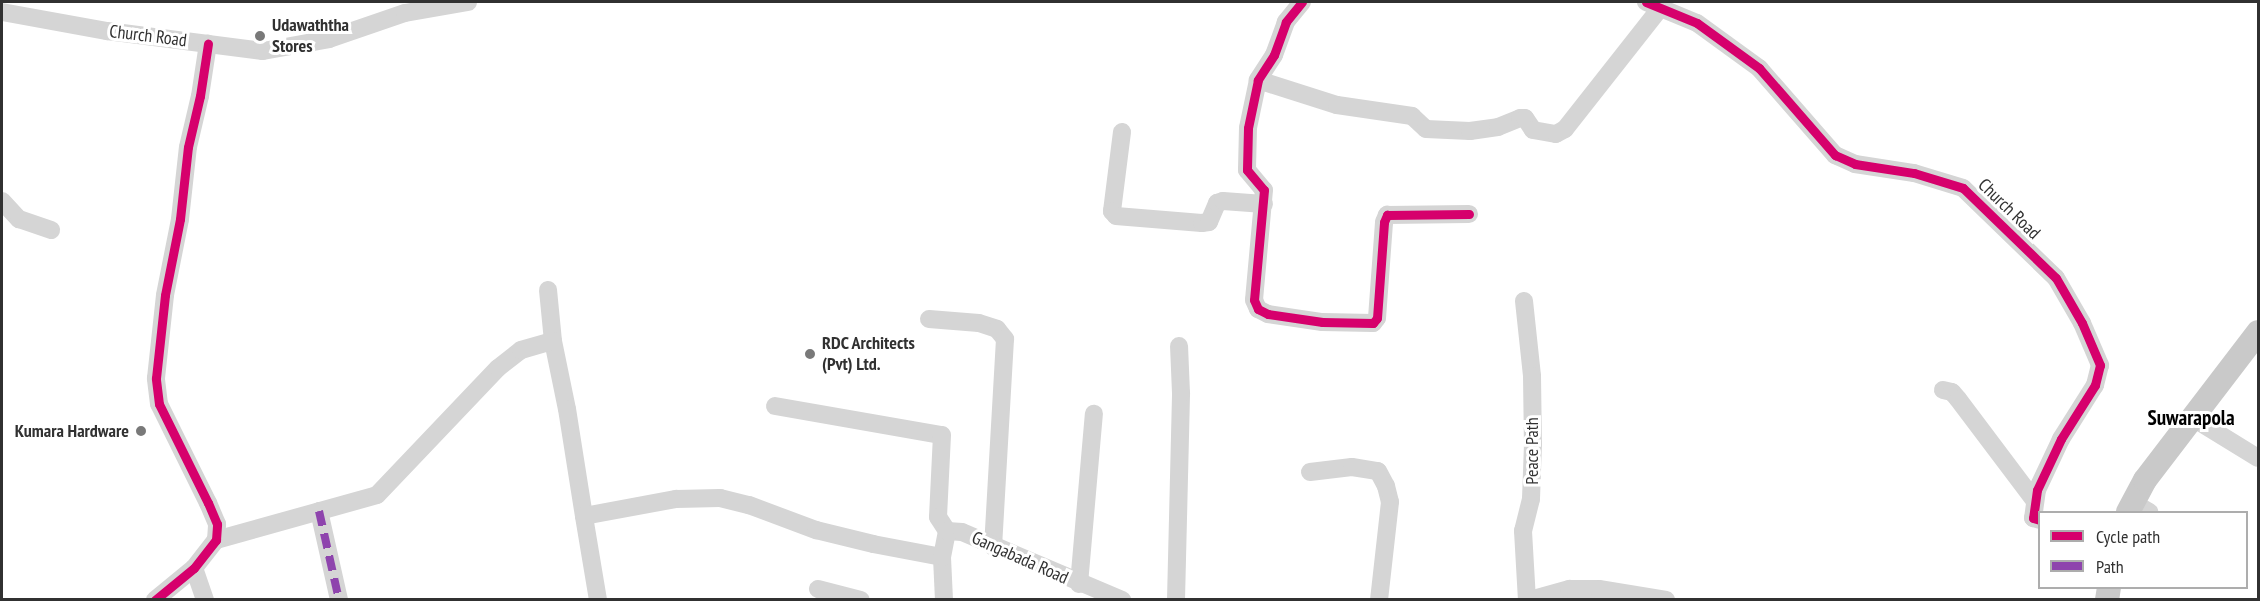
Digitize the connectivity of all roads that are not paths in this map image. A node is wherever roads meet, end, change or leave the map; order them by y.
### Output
1 (468, 2) edge
2 (1302, 2) edge
3 (1654, 4) edge
4 (2, 12) edge
5 (208, 44) junction
6 (1258, 80) junction
7 (1122, 132) dead end
8 (2, 203) edge
9 (1264, 204) junction
10 (1469, 214) dead end
11 (51, 230) dead end
12 (548, 290) dead end
13 (1524, 301) dead end
14 (929, 319) dead end
15 (2259, 333) edge
16 (553, 341) junction
17 (1179, 346) dead end
18 (1943, 390) dead end
19 (775, 406) dead end
20 (1094, 414) dead end
21 (2193, 418) junction
22 (2259, 458) edge
23 (1310, 472) dead end
24 (2034, 500) junction
25 (2137, 509) edge
26 (319, 511) junction
27 (584, 516) junction
28 (2038, 519) edge
29 (947, 531) junction
30 (216, 540) junction
31 (993, 547) junction
32 (942, 557) junction
33 (194, 568) junction
34 (1079, 584) junction
35 (818, 589) dead end
36 (1620, 595) edge
37 (154, 600) edge
38 (205, 600) edge
39 (339, 600) edge
40 (598, 600) edge
41 (861, 600) edge
42 (944, 600) edge
43 (1122, 600) edge
44 (1176, 600) edge
45 (1379, 600) edge
46 (1529, 600) edge
47 (1665, 600) edge

1 - 5 street, Church Road
2 - 6 street
3 - 6 street
3 - 24 street, Church Road
4 - 5 street, Church Road
5 - 30 street
6 - 9 street
7 - 9 street
8 - 11 street
9 - 10 street
12 - 16 street
13 - 46 street, Peace Path
14 - 31 street
15 - 21 main road
16 - 26 street
16 - 27 street
17 - 44 street
18 - 24 street
19 - 29 street
20 - 34 street
21 - 22 street
21 - 25 main road
23 - 45 street
24 - 28 street
26 - 30 street
26 - 39 street
27 - 32 street
27 - 40 street
29 - 31 street, Gangabada Road
29 - 32 street, Gangabada Road
30 - 33 street
31 - 34 street, Gangabada Road
32 - 42 street, Gangabada Road
33 - 37 street
33 - 38 street
34 - 43 street, Gangabada Road
35 - 41 street
36 - 46 street
36 - 47 street

